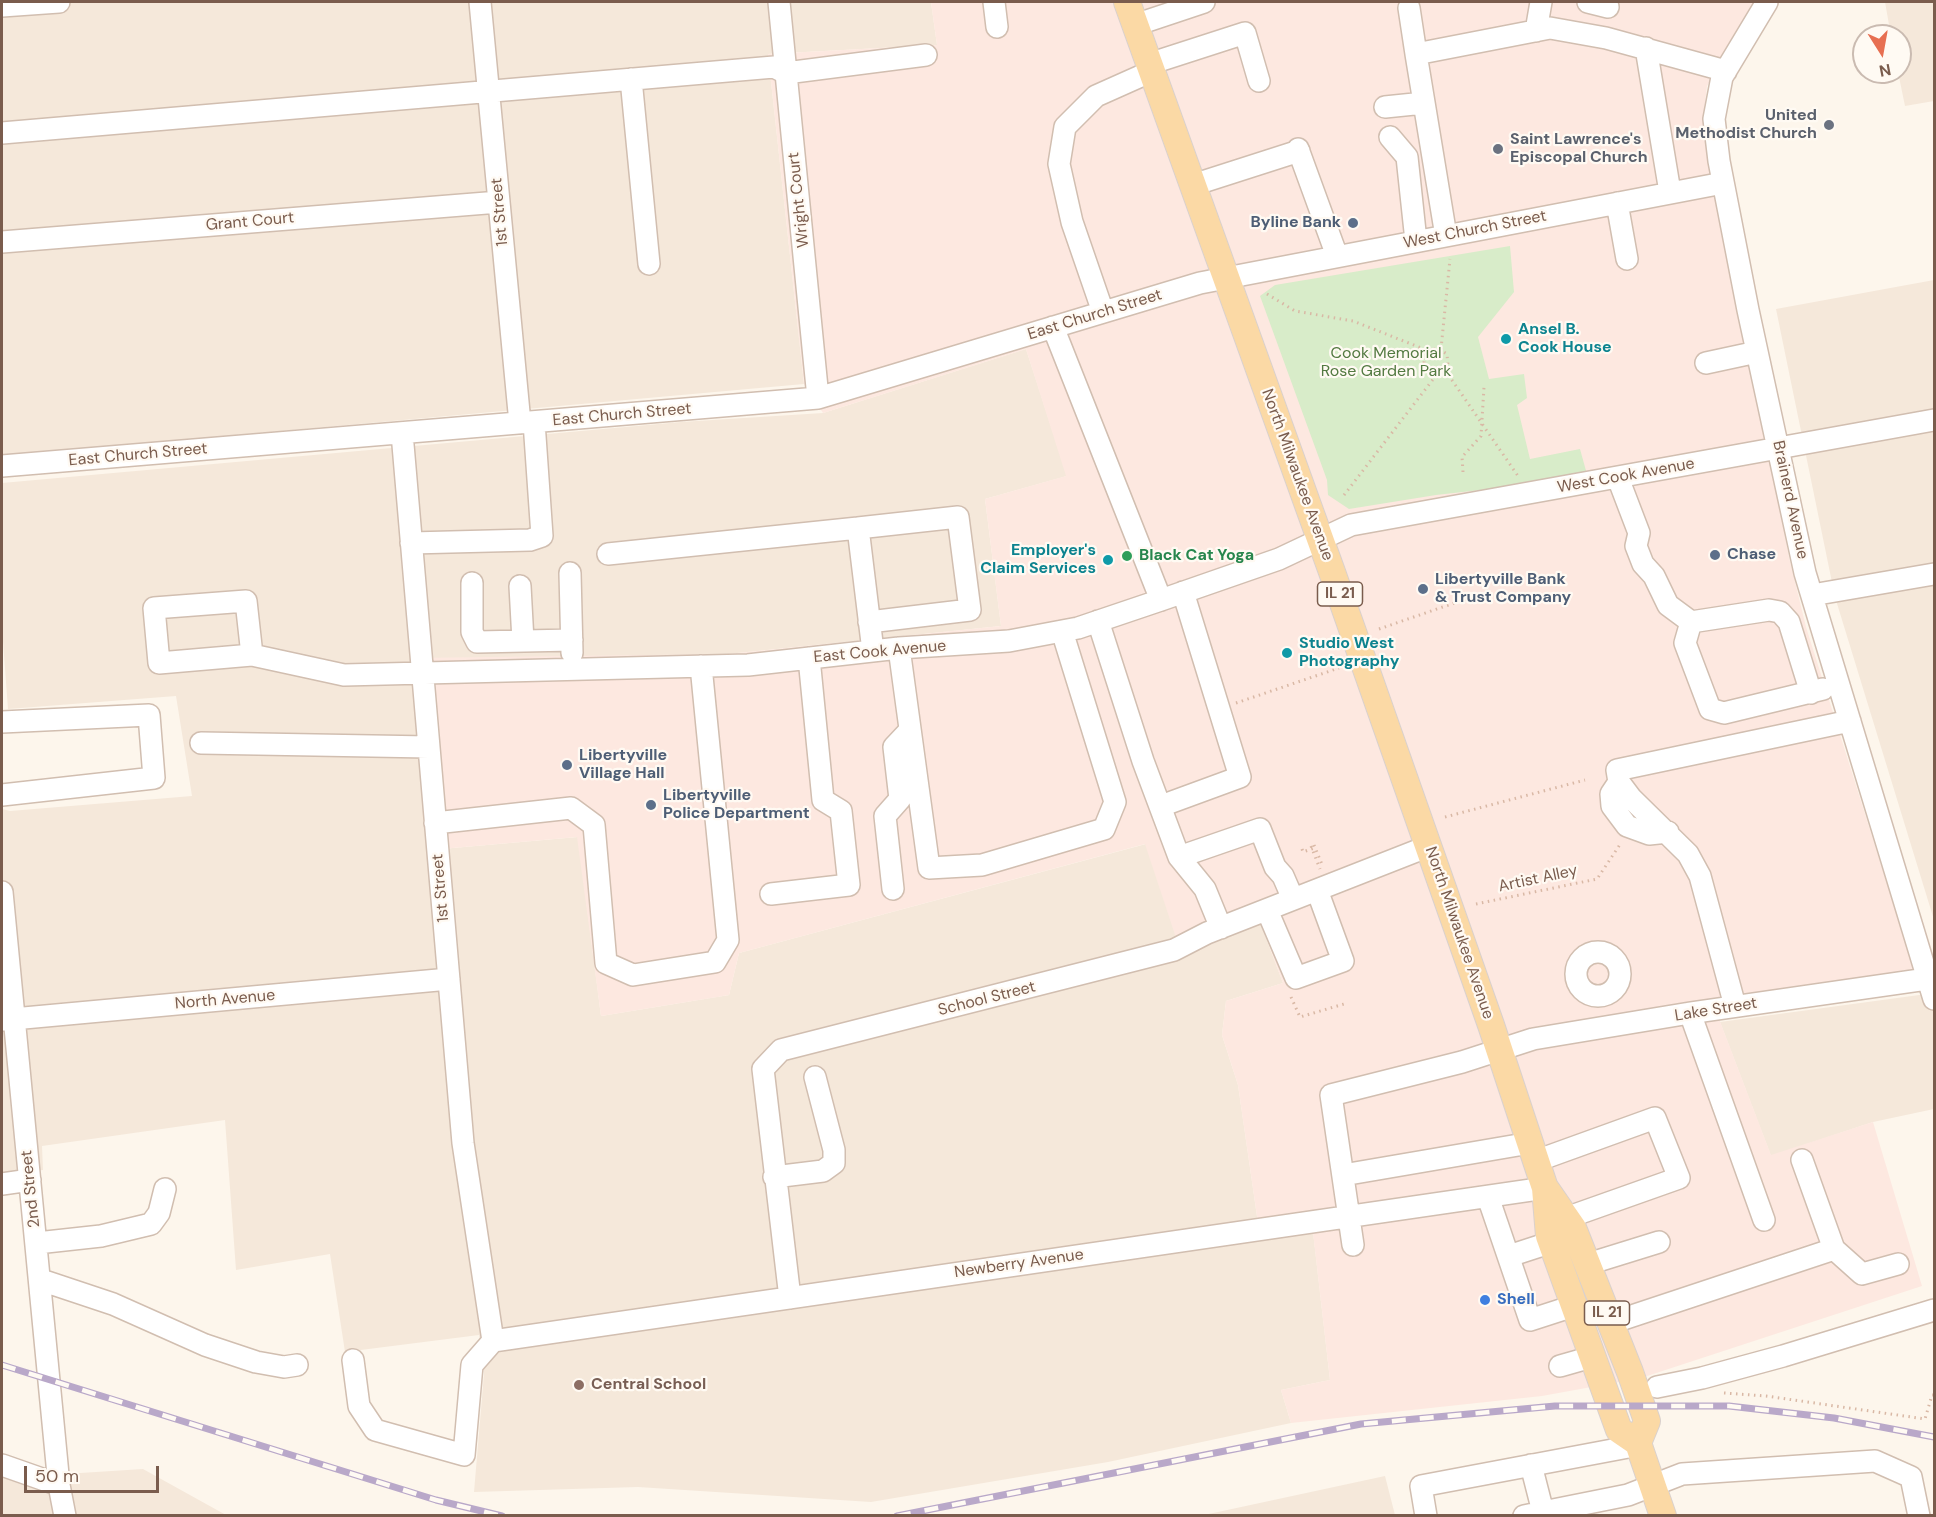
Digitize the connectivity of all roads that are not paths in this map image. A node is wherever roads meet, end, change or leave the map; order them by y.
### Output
1 (59, 2) edge
2 (480, 2) edge
3 (779, 2) edge
4 (994, 2) edge
5 (1204, 2) edge
6 (1541, 2) edge
7 (1767, 2) edge
8 (2, 6) edge
9 (1409, 8) dead end
10 (1131, 13) edge
11 (997, 27) dead end
12 (1536, 31) junction
13 (1646, 48) junction
14 (1416, 54) junction
15 (926, 55) dead end
16 (1150, 67) junction
17 (1726, 71) junction
18 (786, 73) junction
19 (631, 79) junction
20 (1259, 81) dead end
21 (489, 92) junction
22 (1424, 103) junction
23 (1385, 107) dead end
24 (2, 133) edge
25 (1390, 137) dead end
26 (1723, 183) junction
27 (1193, 185) junction
28 (1670, 192) junction
29 (499, 202) junction
30 (1617, 203) junction
31 (1446, 236) junction
32 (1416, 241) junction
33 (2, 242) edge
34 (1337, 256) junction
35 (1628, 259) dead end
36 (649, 264) dead end
37 (1226, 277) junction
38 (1103, 312) junction
39 (1053, 327) junction
40 (1757, 352) junction
41 (1706, 363) dead end
42 (818, 398) junction
43 (1935, 420) edge
44 (527, 423) junction
45 (402, 433) junction
46 (1780, 449) junction
47 (2, 466) edge
48 (1618, 478) junction
49 (858, 528) junction
50 (1321, 540) junction
51 (411, 543) junction
52 (608, 554) dead end
53 (570, 573) dead end
54 (1935, 574) edge
55 (471, 583) dead end
56 (520, 586) dead end
57 (1183, 592) junction
58 (1812, 595) junction
59 (1161, 600) junction
60 (1098, 621) junction
61 (869, 622) junction
62 (1691, 622) junction
63 (1062, 631) junction
64 (1825, 639) junction
65 (572, 640) junction
66 (523, 641) junction
67 (1797, 645) junction
68 (899, 648) junction
69 (873, 651) junction
70 (252, 656) junction
71 (809, 658) junction
72 (701, 666) junction
73 (572, 669) junction
74 (422, 671) junction
75 (1839, 685) junction
76 (1811, 693) junction
77 (1850, 721) junction
78 (2, 722) edge
79 (910, 730) junction
80 (201, 743) dead end
81 (429, 747) junction
82 (2, 795) edge
83 (1161, 806) junction
84 (435, 823) junction
85 (1429, 846) junction
86 (1179, 857) junction
87 (1320, 876) junction
88 (893, 889) dead end
89 (2, 892) edge
90 (771, 894) dead end
91 (1293, 899) junction
92 (1267, 910) junction
93 (1221, 928) junction
94 (449, 979) junction
95 (1931, 979) edge
96 (1607, 995) dead end
97 (1935, 999) edge
98 (1735, 1006) junction
99 (1690, 1013) junction
100 (7, 1019) edge
101 (1615, 1026) junction
102 (1499, 1050) junction
103 (815, 1077) dead end
104 (1533, 1152) junction
105 (1802, 1160) dead end
106 (1343, 1175) junction
107 (774, 1177) junction
108 (30, 1180) junction
109 (2, 1184) edge
110 (1545, 1188) junction
111 (165, 1190) dead end
112 (1488, 1197) junction
113 (1350, 1216) junction
114 (1566, 1218) junction
115 (1764, 1220) dead end
116 (1552, 1242) junction
117 (1659, 1242) dead end
118 (37, 1243) junction
119 (1353, 1245) dead end
120 (1834, 1249) junction
121 (1509, 1256) junction
122 (1587, 1264) junction
123 (1898, 1264) dead end
124 (41, 1280) junction
125 (790, 1298) junction
126 (1564, 1309) dead end
127 (1935, 1310) edge
128 (1611, 1323) junction
129 (493, 1341) junction
130 (353, 1360) dead end
131 (1581, 1360) dead end
132 (297, 1365) dead end
133 (1560, 1366) dead end
134 (1657, 1387) dead end
135 (1638, 1444) junction
136 (2, 1465) edge
137 (1531, 1465) junction
138 (59, 1485) junction
139 (1653, 1485) junction
140 (1533, 1514) edge
141 (65, 1515) edge
142 (1426, 1515) edge
143 (1663, 1515) edge
144 (1919, 1515) edge

1 - 8 street
2 - 21 street, 1st Street
3 - 18 street, Wright Court
4 - 11 street
5 - 10 street
6 - 12 street
7 - 17 street, Brainerd Avenue
9 - 14 street
10 - 16 main road, North Milwaukee Avenue / IL 21
12 - 13 street
12 - 14 street
13 - 17 street
13 - 28 street
14 - 22 street
15 - 18 street
16 - 20 street
16 - 27 main road, North Milwaukee Avenue / IL 21
16 - 38 street
17 - 26 street, Brainerd Avenue
18 - 19 street
18 - 42 street, Wright Court
19 - 21 street
19 - 36 street
21 - 24 street
21 - 29 street, 1st Street
22 - 23 street
22 - 31 street
25 - 32 street
26 - 28 street, West Church Street
26 - 40 street, Brainerd Avenue
27 - 34 street
27 - 37 main road, North Milwaukee Avenue / IL 21
28 - 30 street, West Church Street
29 - 33 street, Grant Court
29 - 44 street, 1st Street
30 - 31 street, West Church Street
30 - 35 street
31 - 32 street, West Church Street
32 - 34 street, West Church Street
34 - 37 street, West Church Street
37 - 38 street, East Church Street
37 - 50 main road, North Milwaukee Avenue / IL 21
38 - 39 street, East Church Street
39 - 42 street, East Church Street
39 - 59 street
40 - 41 street
40 - 46 street, Brainerd Avenue
42 - 44 street, East Church Street
43 - 46 street, West Cook Avenue
44 - 45 street, East Church Street
44 - 51 street, 1st Street
45 - 47 street, East Church Street
45 - 51 street, 1st Street
46 - 48 street, West Cook Avenue
46 - 58 street, Brainerd Avenue
48 - 50 street, West Cook Avenue
48 - 62 street
49 - 52 street
49 - 61 street
49 - 61 street
50 - 57 street, East Cook Avenue
50 - 85 main road, North Milwaukee Avenue / IL 21
51 - 74 street, 1st Street
53 - 65 street
54 - 58 street
55 - 66 street
56 - 66 street
57 - 59 street, East Cook Avenue
57 - 83 street
58 - 64 street, Brainerd Avenue
59 - 60 street, East Cook Avenue
60 - 63 street, East Cook Avenue
60 - 83 street
61 - 69 street
62 - 67 street
62 - 76 street
63 - 68 street, East Cook Avenue
63 - 79 street
64 - 67 street
64 - 75 street, Brainerd Avenue
65 - 66 street
65 - 73 street
67 - 76 street
68 - 69 street, East Cook Avenue
68 - 79 street
69 - 71 street, East Cook Avenue
70 - 70 street, East Cook Avenue
70 - 74 street, East Cook Avenue
71 - 72 street, East Cook Avenue
71 - 90 street
72 - 73 street, East Cook Avenue
72 - 84 street
73 - 74 street, East Cook Avenue
74 - 81 street, 1st Street
75 - 76 street
75 - 77 street, Brainerd Avenue
77 - 95 street, Brainerd Avenue
77 - 98 street
78 - 82 street
79 - 88 street
80 - 81 street
81 - 84 street, 1st Street
83 - 86 street
84 - 94 street, 1st Street
85 - 87 street, School Street
85 - 102 main road, North Milwaukee Avenue / IL 21
86 - 91 street
86 - 93 street
87 - 91 street, School Street
87 - 92 street
89 - 100 street, 2nd Street
91 - 92 street, School Street
92 - 93 street, School Street
93 - 107 street, School Street
94 - 100 street, North Avenue
94 - 129 street, 1st Street
95 - 97 street, Brainerd Avenue
95 - 98 street, Lake Street
96 - 101 street
98 - 99 street, Lake Street
99 - 101 street, Lake Street
99 - 115 street
100 - 108 street, 2nd Street
101 - 102 street, Lake Street
102 - 104 main road, North Milwaukee Avenue / IL 21
102 - 106 street, Lake Street
103 - 107 street
104 - 106 street
104 - 110 main road, North Milwaukee Avenue / IL 21
104 - 114 street
105 - 120 street
106 - 113 street
107 - 125 street, School Street
108 - 109 street
108 - 118 street, 2nd Street
110 - 112 street, Newberry Avenue
110 - 114 main road, North Milwaukee Avenue / IL 21
110 - 116 main road, North Milwaukee Avenue / IL 21
111 - 118 street
112 - 113 street, Newberry Avenue
112 - 121 street
113 - 119 street
113 - 125 street, Newberry Avenue
114 - 122 main road, North Milwaukee Avenue / IL 21
116 - 121 street
116 - 135 main road, North Milwaukee Avenue / IL 21
117 - 122 street
118 - 124 street, 2nd Street
120 - 123 street
120 - 128 street
121 - 126 street
122 - 128 main road, North Milwaukee Avenue / IL 21
124 - 132 street
124 - 138 street, 2nd Street
125 - 129 street, Newberry Avenue
127 - 134 street
128 - 135 main road, North Milwaukee Avenue / IL 21
129 - 130 street
131 - 133 street
135 - 137 street
135 - 139 main road, North Milwaukee Avenue / IL 21
136 - 138 street
137 - 140 street
137 - 142 street
138 - 141 street, 2nd Street
139 - 140 street
139 - 143 main road, North Milwaukee Avenue / IL 21
139 - 144 street

